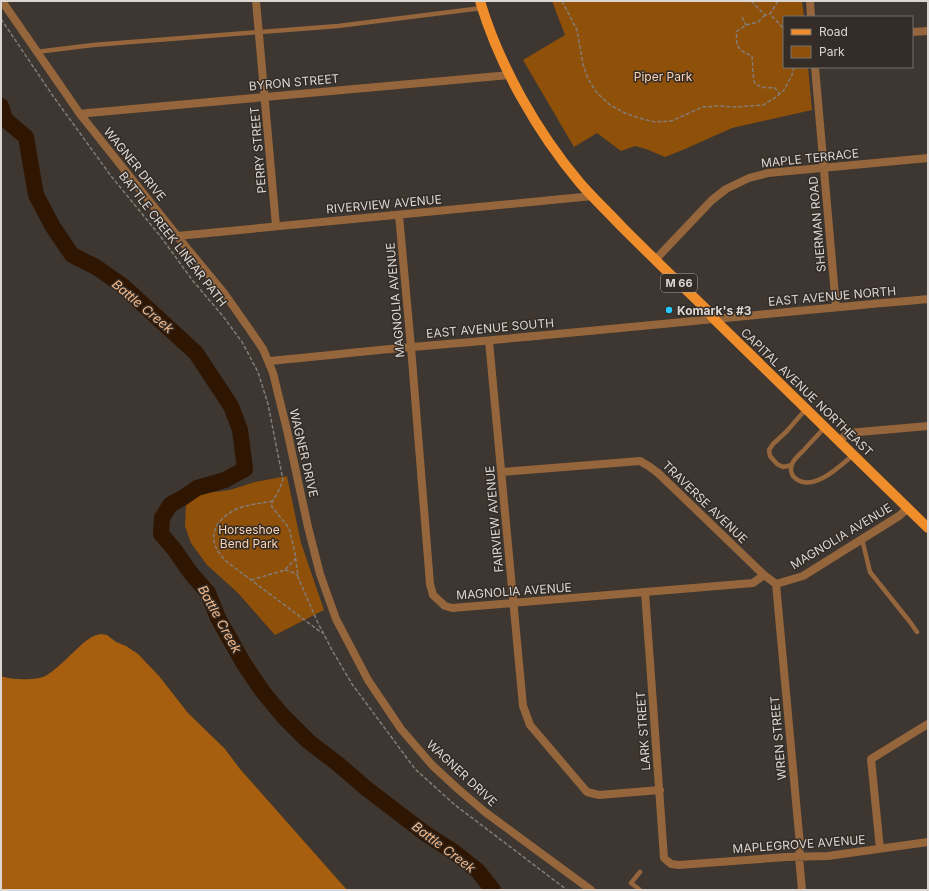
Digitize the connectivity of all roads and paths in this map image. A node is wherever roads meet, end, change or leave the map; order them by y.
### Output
1 (2, 1) edge
2 (256, 1) edge
3 (562, 1) edge
4 (751, 1) edge
5 (778, 1) edge
6 (810, 1) edge
7 (481, 5) edge
8 (770, 14) junction
9 (765, 15) junction
10 (811, 16) edge
11 (742, 17) dead end
12 (1, 19) edge
13 (746, 25) junction
14 (783, 28) edge
15 (259, 31) junction
16 (928, 31) edge
17 (913, 32) edge
18 (36, 52) junction
19 (794, 68) edge
20 (815, 68) edge
21 (510, 75) junction
22 (780, 94) junction
23 (266, 96) junction
24 (80, 114) junction
25 (928, 158) edge
26 (824, 167) junction
27 (593, 196) junction
28 (399, 215) junction
29 (276, 226) junction
30 (177, 236) junction
31 (655, 260) junction
32 (928, 299) edge
33 (836, 307) junction
34 (714, 319) junction
35 (489, 341) junction
36 (411, 347) junction
37 (269, 361) junction
38 (806, 409) junction
39 (928, 426) edge
40 (825, 427) junction
41 (839, 441) junction
42 (853, 455) junction
43 (792, 465) junction
44 (502, 472) junction
45 (278, 492) dead end
46 (273, 501) dead end
47 (908, 508) junction
48 (928, 528) edge
49 (862, 539) junction
50 (295, 559) dead end
51 (285, 570) junction
52 (764, 575) junction
53 (298, 576) dead end
54 (251, 580) junction
55 (776, 584) junction
56 (645, 592) junction
57 (513, 602) junction
58 (917, 632) dead end
59 (323, 633) dead end
60 (928, 724) edge
61 (660, 790) junction
62 (928, 842) edge
63 (880, 849) junction
64 (799, 857) junction
65 (671, 864) joint
66 (640, 872) dead end
67 (591, 890) edge
68 (640, 890) edge
69 (802, 890) edge

1 - 18 street, WAGNER DRIVE
2 - 15 street, PERRY STREET
3 - 22 path
4 - 9 path
5 - 8 path
6 - 10 street
7 - 15 lane
7 - 21 main road, CAPITAL AVENUE NORTHEAST / M 66
8 - 9 path
8 - 14 path
9 - 13 path
11 - 13 path
12 - 45 path, BATTLE CREEK LINEAR PATH
13 - 22 path
15 - 18 lane
15 - 23 street, PERRY STREET
16 - 17 street
18 - 24 street, WAGNER DRIVE
19 - 22 path
20 - 26 street, SHERMAN ROAD
21 - 23 street, BYRON STREET
21 - 27 main road, CAPITAL AVENUE NORTHEAST / M 66
23 - 24 street, BYRON STREET
23 - 29 street, PERRY STREET
24 - 30 street, WAGNER DRIVE
25 - 26 street, MAPLE TERRACE
26 - 31 street, MAPLE TERRACE
26 - 33 street, SHERMAN ROAD
27 - 28 street, RIVERVIEW AVENUE
27 - 31 main road, CAPITAL AVENUE NORTHEAST / M 66
28 - 29 street, RIVERVIEW AVENUE
28 - 36 street, MAGNOLIA AVENUE
29 - 30 street, RIVERVIEW AVENUE
30 - 37 street, WAGNER DRIVE
31 - 34 main road, CAPITAL AVENUE NORTHEAST / M 66
32 - 33 street, EAST AVENUE NORTH
33 - 34 street, EAST AVENUE NORTH
34 - 35 street, EAST AVENUE SOUTH
34 - 38 main road, CAPITAL AVENUE NORTHEAST / M 66
35 - 36 street, EAST AVENUE SOUTH
35 - 44 street, FAIRVIEW AVENUE
36 - 37 street, EAST AVENUE SOUTH
36 - 57 street, MAGNOLIA AVENUE
37 - 67 street, WAGNER DRIVE
38 - 40 main road, CAPITAL AVENUE NORTHEAST / M 66
38 - 43 lane
39 - 41 street
40 - 41 main road, CAPITAL AVENUE NORTHEAST / M 66
40 - 43 lane
41 - 42 main road, CAPITAL AVENUE NORTHEAST / M 66
42 - 43 lane
42 - 47 main road, CAPITAL AVENUE NORTHEAST / M 66
44 - 52 street, TRAVERSE AVENUE
44 - 57 street, FAIRVIEW AVENUE
46 - 54 path
47 - 48 main road, CAPITAL AVENUE NORTHEAST / M 66
47 - 49 street, MAGNOLIA AVENUE
49 - 55 street, MAGNOLIA AVENUE
49 - 58 lane
50 - 51 path
51 - 53 path
51 - 54 path
52 - 55 street
52 - 56 street, MAGNOLIA AVENUE
54 - 59 path
55 - 64 street, WREN STREET
56 - 57 street, MAGNOLIA AVENUE
56 - 61 street, LARK STREET
57 - 61 street, FAIRVIEW AVENUE
60 - 63 street
61 - 65 street, LARK STREET
62 - 63 street, MAPLEGROVE AVENUE
63 - 64 street, MAPLEGROVE AVENUE
64 - 65 street, MAPLEGROVE AVENUE
64 - 69 street, WREN STREET
66 - 68 lane

